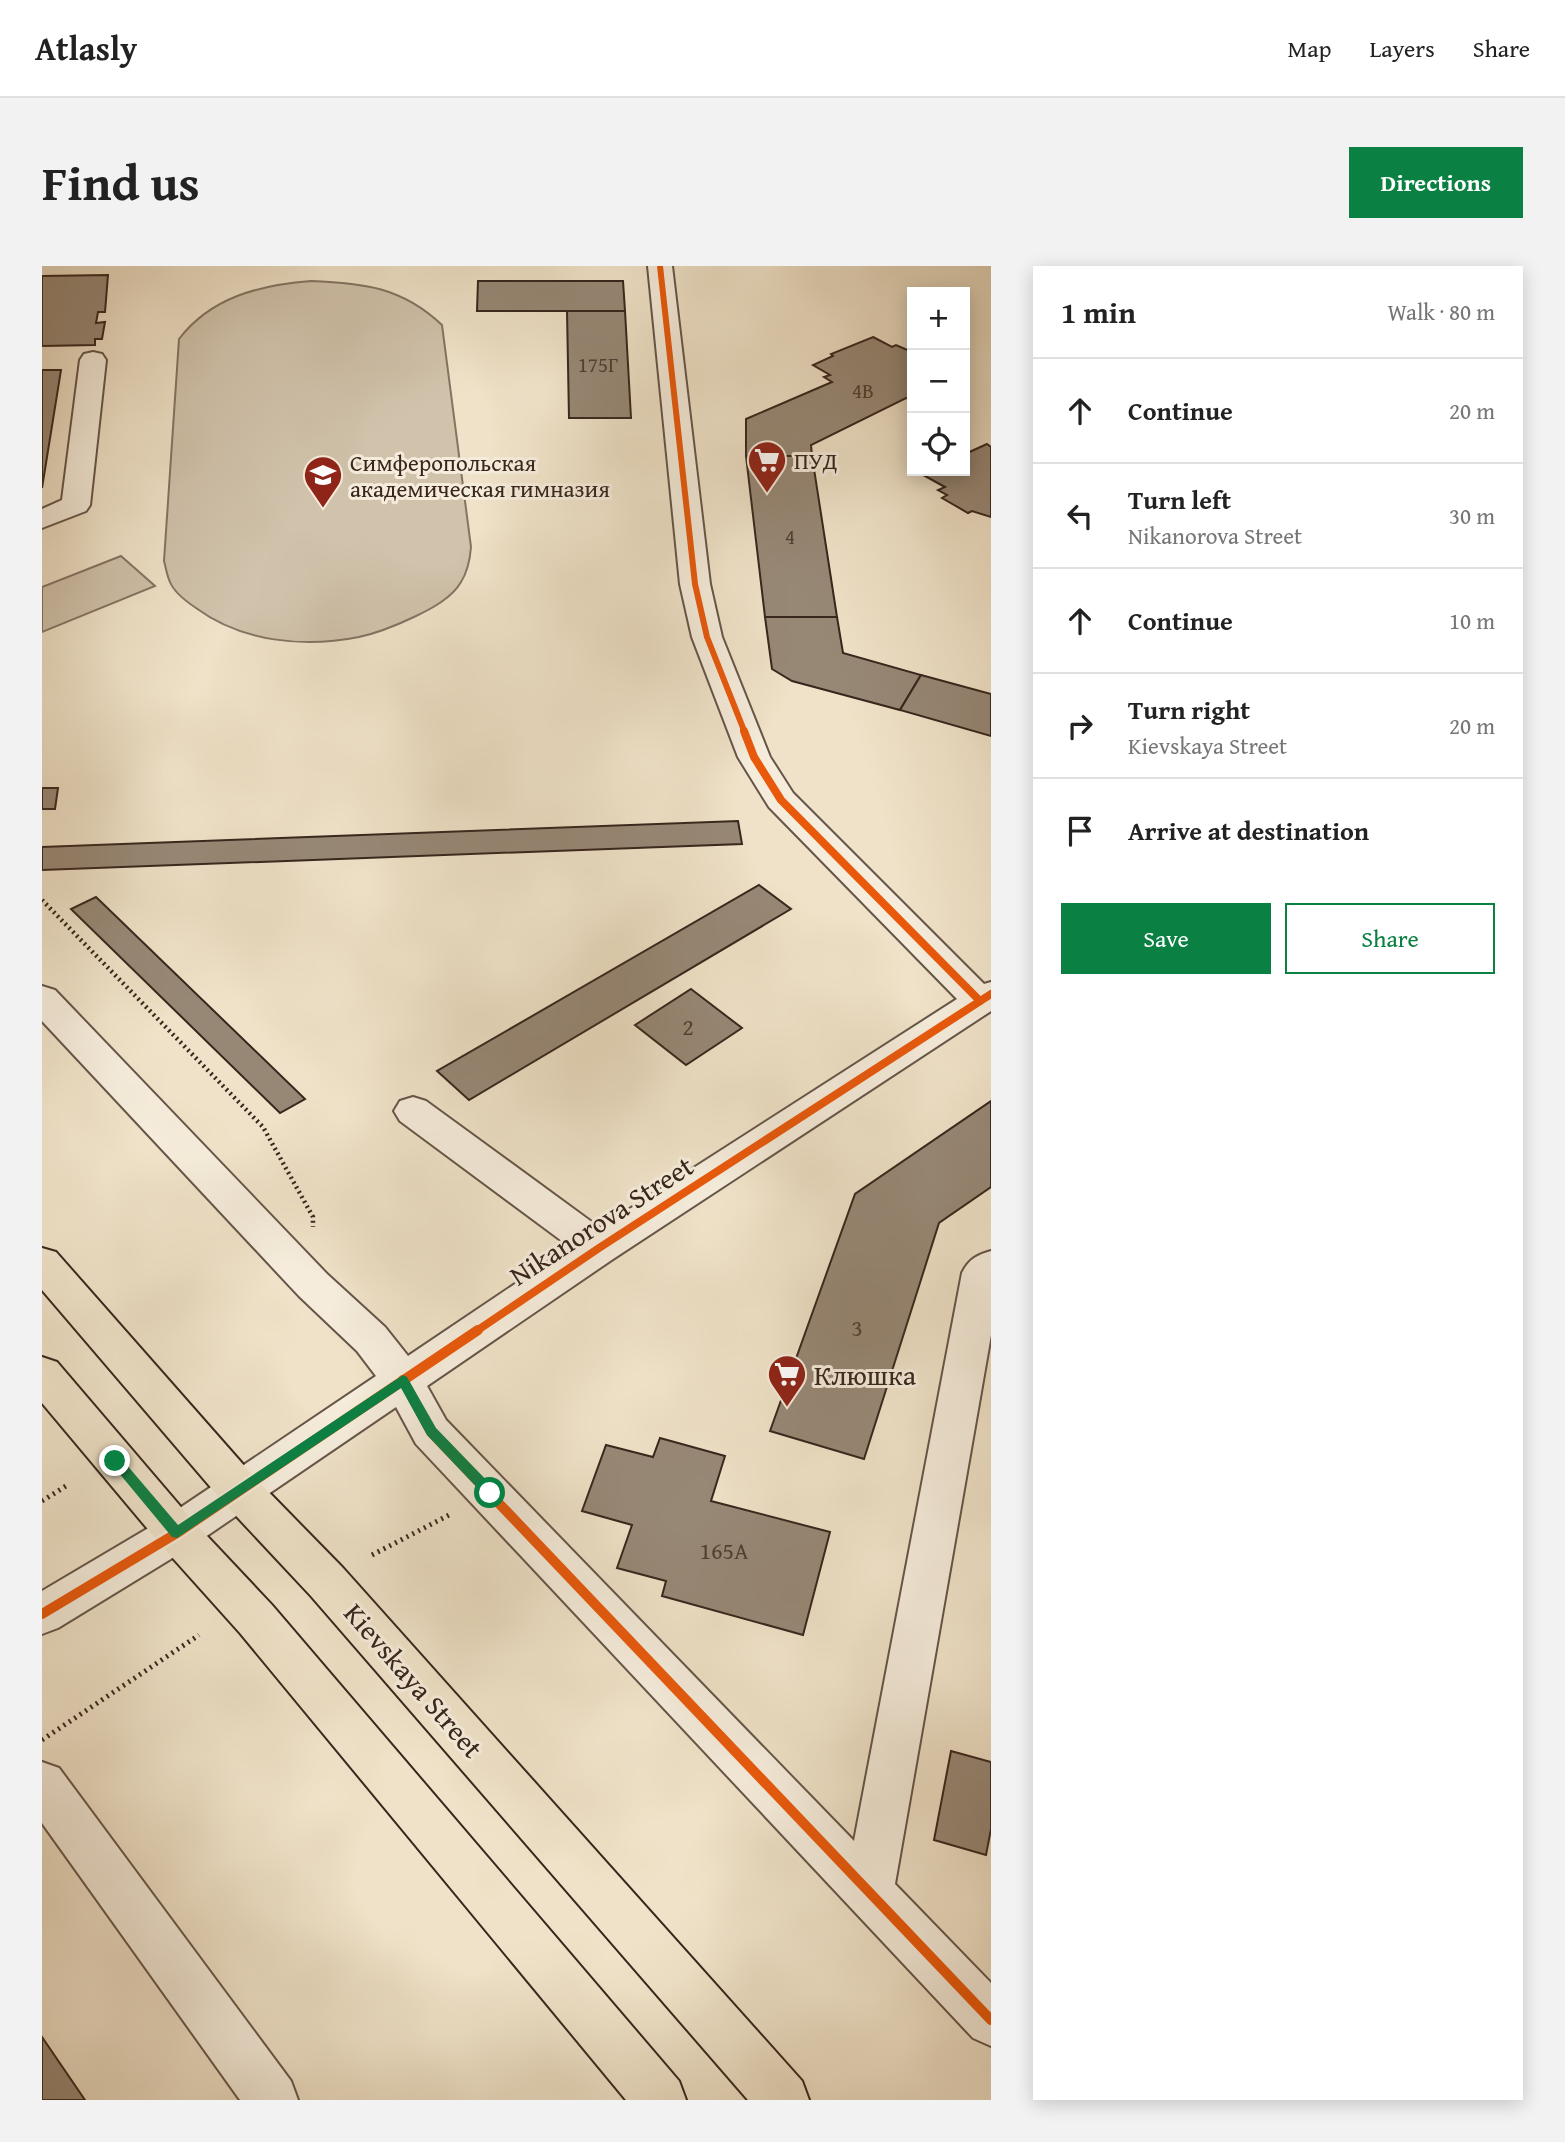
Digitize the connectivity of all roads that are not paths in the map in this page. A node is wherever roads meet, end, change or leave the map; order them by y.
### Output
1 (660, 266) edge
2 (93, 360) dead end
3 (42, 519) edge
4 (986, 997) edge
5 (42, 999) edge
6 (413, 1111) dead end
7 (599, 1248) junction
8 (42, 1263) edge
9 (991, 1266) edge
10 (42, 1374) edge
11 (403, 1380) junction
12 (240, 1491) junction
13 (177, 1533) junction
14 (42, 1614) edge
15 (42, 1784) edge
16 (869, 1891) junction
17 (991, 2020) edge
18 (272, 2100) edge
19 (660, 2100) edge
20 (783, 2100) edge

1 - 4 street
2 - 3 street
4 - 7 street, Nikanorova Street
5 - 11 street
6 - 7 street
7 - 11 street, Nikanorova Street
8 - 12 main road, Kievskaya Street
9 - 16 street
10 - 13 main road
11 - 12 street, Nikanorova Street
11 - 16 street
12 - 13 street, Nikanorova Street
12 - 20 main road, Kievskaya Street
13 - 14 street, Nikanorova Street
13 - 19 main road
15 - 18 street
16 - 17 street

